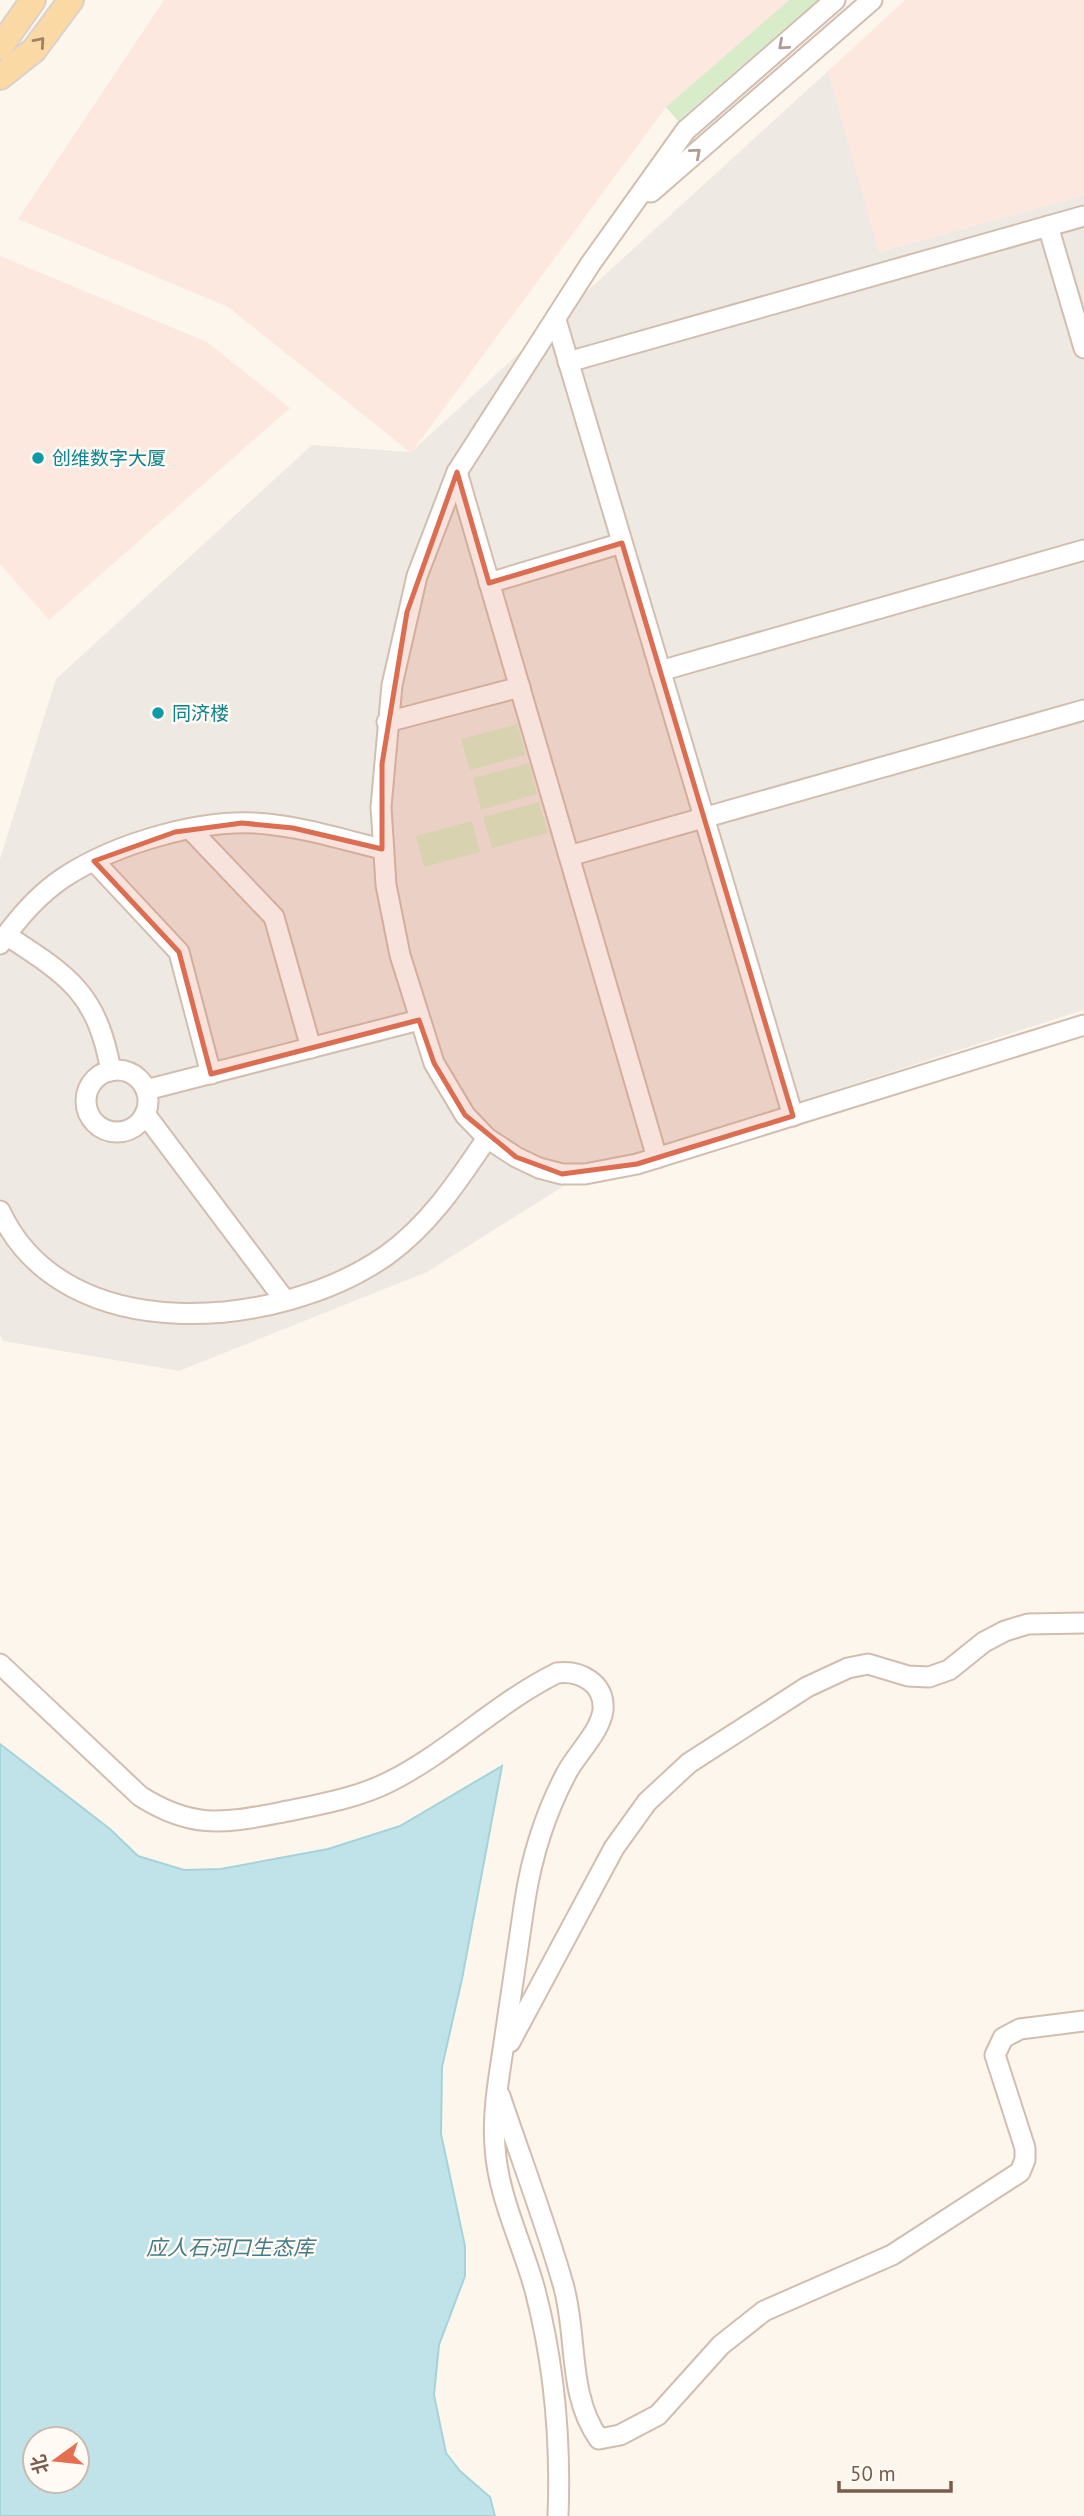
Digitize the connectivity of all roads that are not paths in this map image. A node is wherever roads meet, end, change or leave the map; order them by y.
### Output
1 (33, 0) edge
2 (71, 0) edge
3 (835, 0) edge
4 (872, 0) edge
5 (0, 47) edge
6 (0, 77) edge
7 (626, 213) junction
8 (1084, 216) edge
9 (1048, 226) junction
10 (556, 320) junction
11 (1084, 348) edge
12 (568, 362) junction
13 (457, 472) junction
14 (622, 543) junction
15 (1084, 550) edge
16 (489, 583) junction
17 (660, 671) junction
18 (520, 687) junction
19 (1084, 710) edge
20 (387, 722) junction
21 (704, 819) junction
22 (191, 830) junction
23 (382, 849) junction
24 (569, 856) junction
25 (94, 861) junction
26 (3, 939) edge
27 (419, 1020) junction
28 (1084, 1025) edge
29 (311, 1048) junction
30 (111, 1071) junction
31 (211, 1074) junction
32 (146, 1090) junction
33 (145, 1114) junction
34 (793, 1116) junction
35 (487, 1138) junction
36 (657, 1158) junction
37 (0, 1210) edge
38 (284, 1299) junction
39 (1084, 1623) edge
40 (0, 1664) edge
41 (0, 1687) edge
42 (27, 1690) junction
43 (1084, 2021) edge
44 (503, 2055) junction
45 (497, 2087) junction
46 (558, 2516) edge

1 - 5 main road
6 -> 2 main road
3 -> 7 street
7 -> 4 street
7 - 10 street
8 - 9 street
9 - 11 street
9 - 12 street
10 - 12 street
10 - 13 street
12 - 14 street
13 - 16 street
13 - 20 street
14 - 16 street
14 - 17 street
15 - 17 street
16 - 18 street
17 - 21 street
18 - 20 street
18 - 24 street
19 - 21 street
20 - 23 street
21 - 24 street
21 - 34 street
22 - 23 street
22 - 25 street
22 - 29 street
23 - 27 street
24 - 36 street
25 - 26 street
25 - 31 street
26 - 30 street
27 - 29 street
27 - 35 street
28 - 34 street
29 - 31 street
30 - 32 street
30 - 33 street
31 - 32 street
32 - 33 street
33 - 38 street
34 - 36 street
35 - 36 street
35 - 38 street
37 - 38 street
39 - 44 street
40 - 42 street
41 - 42 street
42 - 44 street
43 - 45 street
44 - 45 street
45 - 46 street

